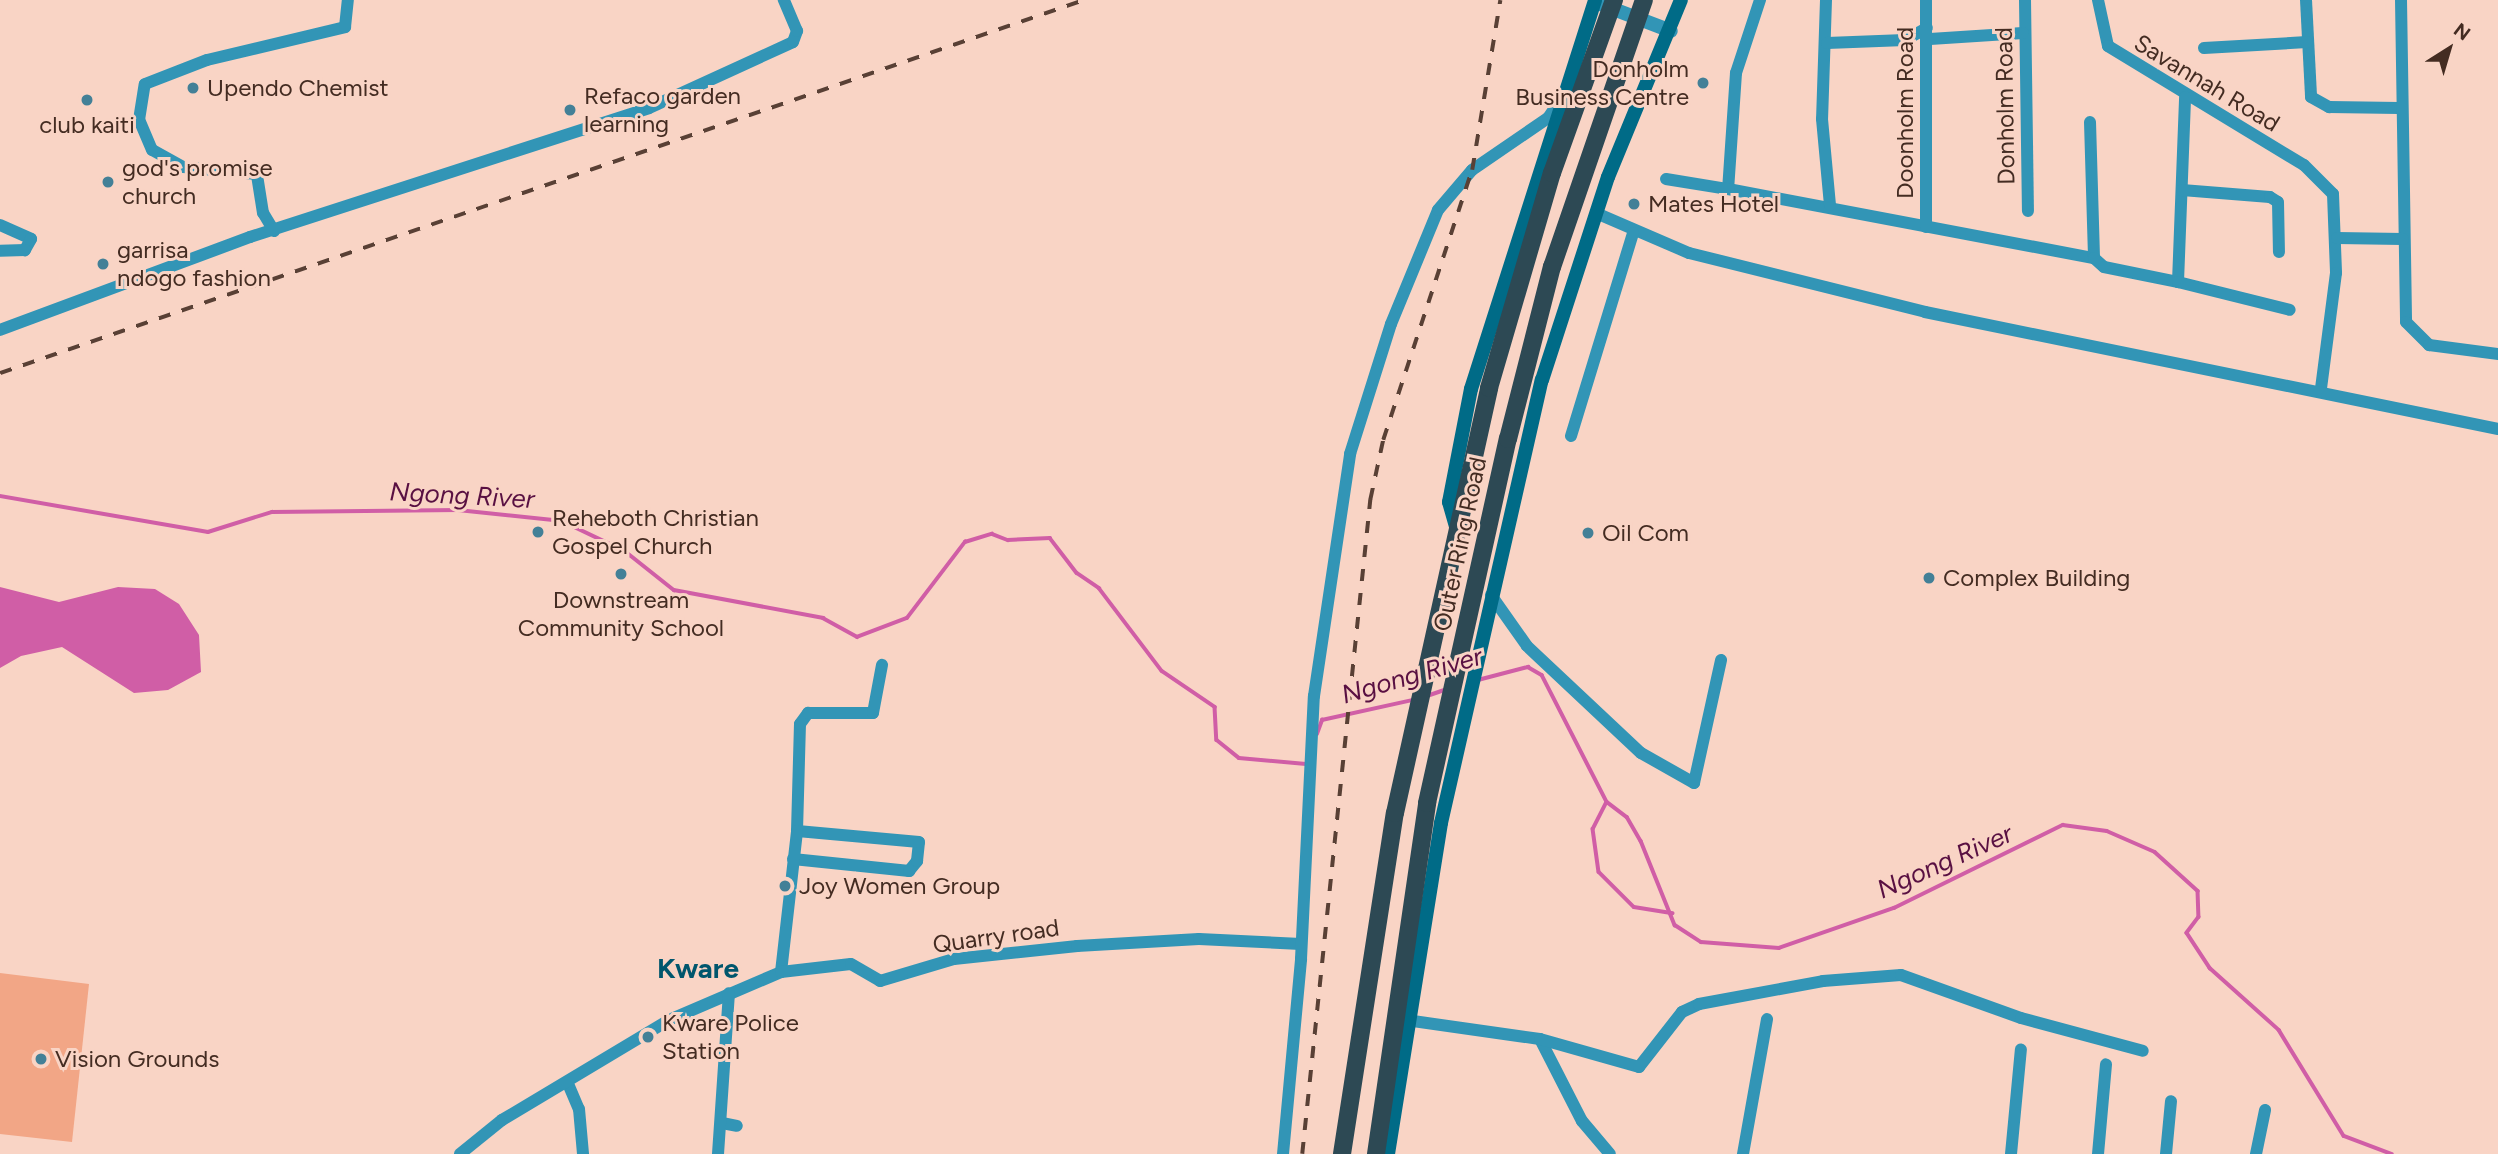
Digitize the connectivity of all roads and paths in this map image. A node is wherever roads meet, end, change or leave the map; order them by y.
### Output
1 (348, 0) edge
2 (785, 0) edge
3 (1644, 0) edge
4 (1681, 0) edge
5 (1759, 0) edge
6 (1826, 0) edge
7 (1926, 0) edge
8 (2025, 0) edge
9 (2098, 0) edge
10 (2306, 0) edge
11 (2401, 0) edge
12 (1603, 2) edge
13 (1664, 28) junction
14 (2023, 33) junction
15 (1928, 34) junction
16 (2307, 42) junction
17 (1827, 43) junction
18 (2204, 48) dead end
19 (1564, 94) junction
20 (2185, 97) junction
21 (2399, 108) junction
22 (2090, 122) dead end
23 (1666, 179) dead end
24 (1728, 189) junction
25 (2182, 190) junction
26 (1830, 205) junction
27 (2028, 211) dead end
28 (1596, 214) junction
29 (0, 225) edge
30 (1926, 227) junction
31 (274, 231) junction
32 (1633, 233) junction
33 (2337, 238) junction
34 (2403, 239) junction
35 (0, 251) edge
36 (2279, 252) dead end
37 (2094, 258) junction
38 (2178, 282) junction
39 (2290, 310) dead end
40 (0, 330) edge
41 (2498, 353) edge
42 (2321, 389) junction
43 (2498, 429) edge
44 (1571, 436) dead end
45 (1457, 530) junction
46 (1491, 595) junction
47 (1476, 623) junction
48 (1721, 660) dead end
49 (882, 666) dead end
50 (1455, 719) junction
51 (797, 831) junction
52 (1439, 834) junction
53 (1418, 853) junction
54 (793, 859) junction
55 (1301, 944) junction
56 (781, 972) junction
57 (729, 993) junction
58 (1768, 1019) dead end
59 (1406, 1020) junction
60 (1540, 1039) junction
61 (2021, 1049) dead end
62 (2143, 1051) dead end
63 (2106, 1063) dead end
64 (569, 1086) junction
65 (2171, 1101) dead end
66 (2265, 1110) dead end
67 (722, 1123) junction
68 (737, 1126) dead end
69 (1384, 1150) edge
70 (460, 1154) edge
71 (583, 1154) edge
72 (718, 1154) edge
73 (1283, 1154) edge
74 (1342, 1154) edge
75 (1610, 1154) edge
76 (1743, 1154) edge
77 (2011, 1154) edge
78 (2098, 1154) edge
79 (2166, 1154) edge
80 (2256, 1154) edge

1 - 31 street
2 - 31 street
3 - 47 main road, Outer Ring Road
4 - 13 main road
5 - 24 street
6 - 17 street
7 - 15 street, Doonholm Road
8 - 14 street, Donholm Road
9 - 20 street, Savannah Road
10 - 16 street
11 - 21 street
12 - 13 street
12 - 19 main road, Outer Ring Road
12 - 45 main road, Outer Ring Road
13 - 28 main road
14 - 15 street
14 - 27 street, Donholm Road
15 - 17 street
15 - 30 street, Doonholm Road
16 - 18 street
16 - 21 street
17 - 26 street
19 - 45 main road, Outer Ring Road
19 - 55 street
20 - 25 street
20 - 33 street, Savannah Road
21 - 34 street
22 - 37 street
23 - 24 street
24 - 26 street
25 - 36 street
25 - 38 street
26 - 30 street
28 - 32 street
28 - 46 main road
29 - 35 street
30 - 37 street
31 - 40 street
32 - 42 street
32 - 44 street
33 - 34 street
33 - 42 street
34 - 41 street
37 - 38 street
38 - 39 street
42 - 43 street
45 - 74 main road, Outer Ring Road
46 - 47 main road
46 - 48 street
47 - 50 main road, Outer Ring Road
49 - 51 street
50 - 52 main road
50 - 53 main road, Outer Ring Road
51 - 54 street
51 - 54 street
52 - 53 main road
52 - 59 main road
53 - 69 main road, Outer Ring Road
54 - 56 street
55 - 56 street, Quarry road
55 - 73 street
56 - 57 street, Quarry road
57 - 64 street, Quarry road
57 - 67 street
58 - 76 street
59 - 60 street
59 - 69 main road
60 - 62 street
60 - 75 street
61 - 77 street
63 - 78 street
64 - 70 street, Quarry road
64 - 71 street
65 - 79 street
66 - 80 street
67 - 68 street
67 - 72 street

